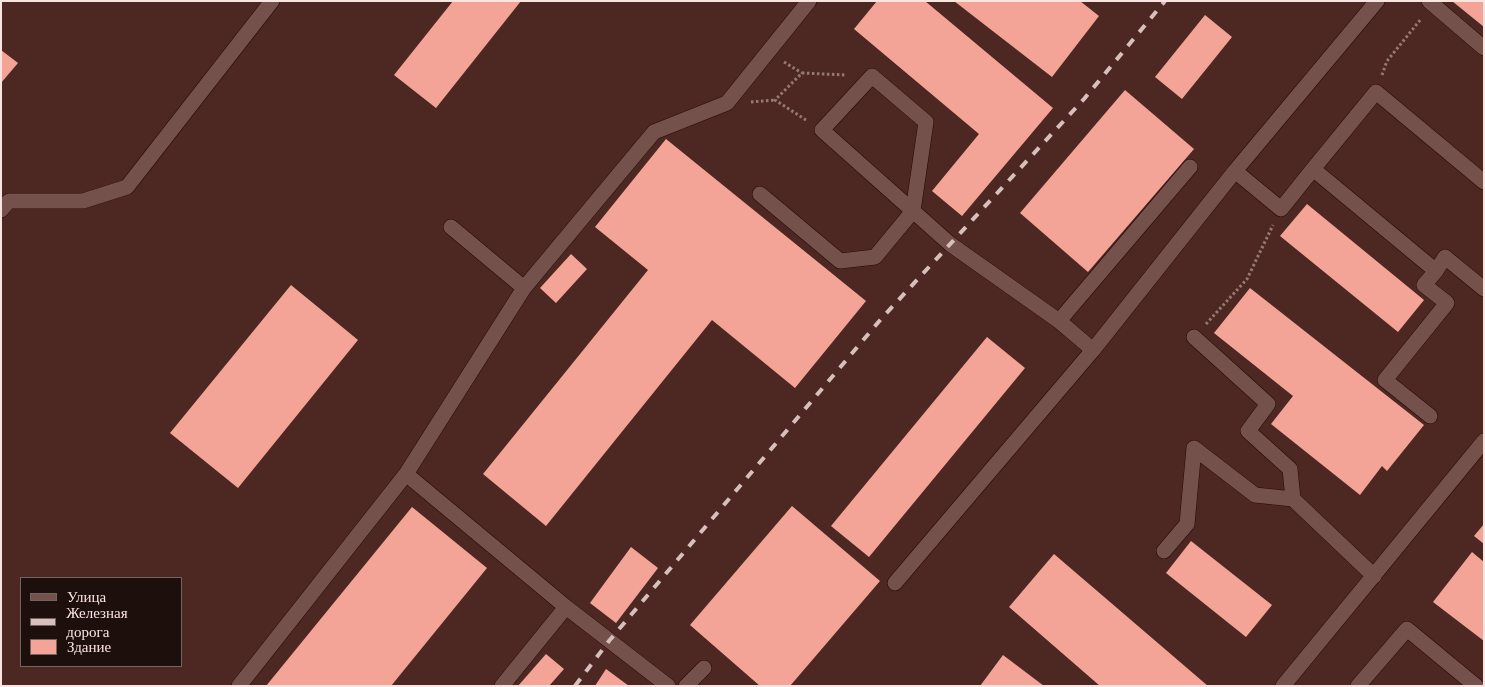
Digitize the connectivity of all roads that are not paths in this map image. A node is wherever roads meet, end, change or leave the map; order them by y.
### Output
1 (272, 1) edge
2 (809, 1) edge
3 (1377, 1) edge
4 (1431, 3) edge
5 (1484, 48) edge
6 (1190, 168) dead end
7 (1313, 169) junction
8 (1235, 171) junction
9 (1484, 182) edge
10 (760, 194) dead end
11 (1, 210) edge
12 (913, 211) junction
13 (451, 227) dead end
14 (1436, 270) junction
15 (524, 288) junction
16 (1484, 289) edge
17 (1059, 321) junction
18 (1194, 336) road end
19 (1093, 350) junction
20 (1430, 416) dead end
21 (1484, 441) edge
22 (406, 474) junction
23 (1293, 499) junction
24 (1164, 551) dead end
25 (1374, 576) junction
26 (895, 584) dead end
27 (566, 607) junction
28 (704, 668) dead end
29 (239, 686) edge
30 (502, 686) edge
31 (668, 686) edge
32 (686, 686) edge
33 (1283, 686) edge
34 (1358, 686) edge
35 (1476, 686) edge

1 - 11 lane
2 - 15 lane
3 - 8 lane
4 - 5 lane
6 - 17 lane
7 - 8 lane
7 - 9 lane
7 - 14 lane
8 - 19 lane
10 - 12 lane
12 - 12 lane
12 - 17 lane
13 - 15 lane
14 - 16 lane
14 - 20 lane
15 - 22 lane
17 - 19 lane
18 - 23 lane
19 - 26 lane
21 - 25 lane
22 - 27 lane
22 - 29 lane
23 - 24 lane
23 - 25 lane
25 - 33 lane
27 - 30 lane
27 - 31 lane
28 - 32 lane
34 - 35 lane

